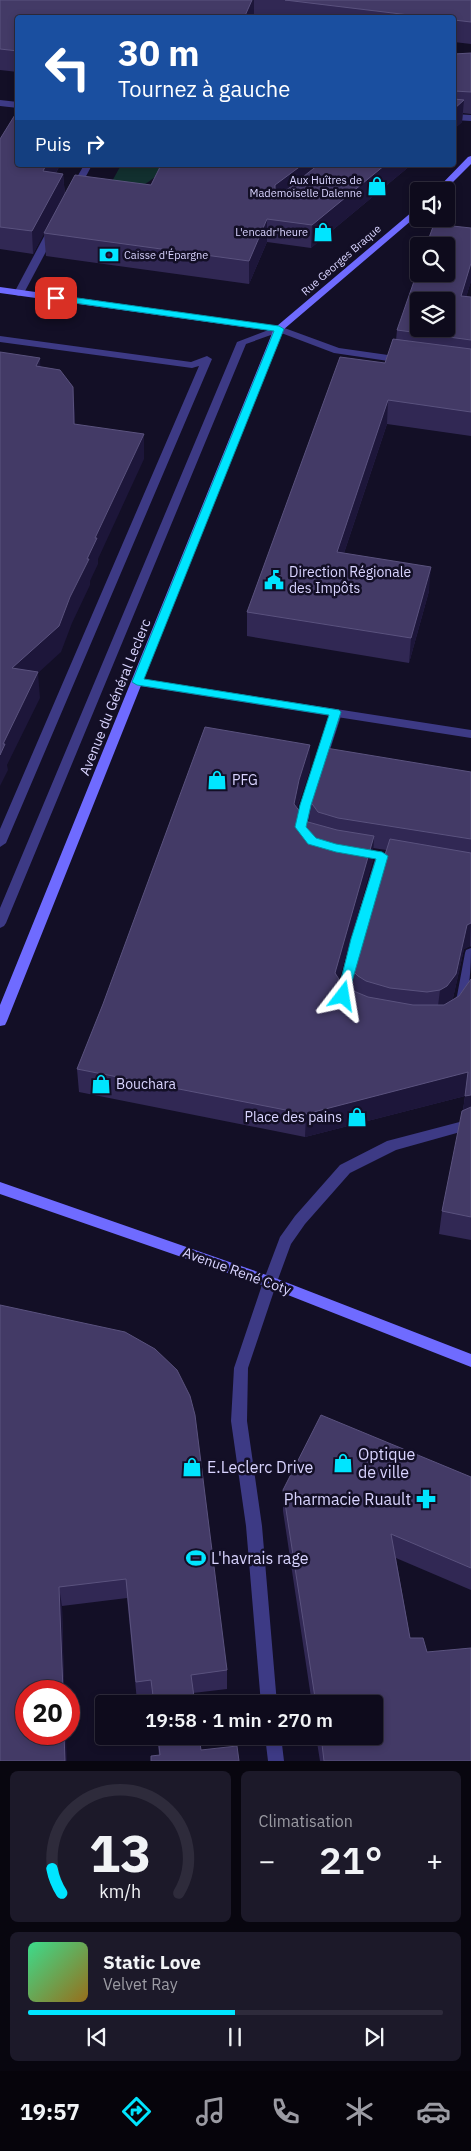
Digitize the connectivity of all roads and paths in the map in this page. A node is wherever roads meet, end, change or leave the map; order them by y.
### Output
1 (0, 103) edge
2 (15, 105) edge
3 (456, 117) edge
4 (471, 118) edge
5 (471, 159) edge
6 (87, 167) edge
7 (471, 173) edge
8 (454, 178) junction
9 (449, 182) edge
10 (70, 198) edge
11 (410, 217) edge
12 (56, 223) edge
13 (0, 290) edge
14 (19, 292) junction
15 (279, 329) junction
16 (0, 339) edge
17 (412, 361) edge
18 (137, 682) junction
19 (336, 712) junction
20 (471, 734) edge
21 (312, 841) edge
22 (0, 843) edge
23 (383, 856) edge
24 (0, 923) edge
25 (471, 954) edge
26 (354, 1008) edge
27 (450, 1014) edge
28 (0, 1021) edge
29 (471, 1124) edge
30 (0, 1188) edge
31 (270, 1282) junction
32 (471, 1361) edge
33 (268, 1695) edge
34 (274, 1745) edge
35 (276, 1761) edge

1 - 2 street
3 - 4 street
5 - 8 main road
6 - 10 street
7 - 8 main road
8 - 9 main road
11 - 15 main road, Rue Georges Braque
12 - 14 street
13 - 14 main road
14 - 15 main road
15 - 17 street
15 - 18 main road, Avenue du Général Leclerc
15 - 24 street
16 - 22 street
18 - 19 street
18 - 28 main road, Avenue du Général Leclerc
19 - 20 street
19 - 21 street
23 - 26 street
25 - 27 street
29 - 31 street
30 - 31 main road, Avenue René Coty
31 - 32 main road, Avenue René Coty
31 - 33 street
34 - 35 street

